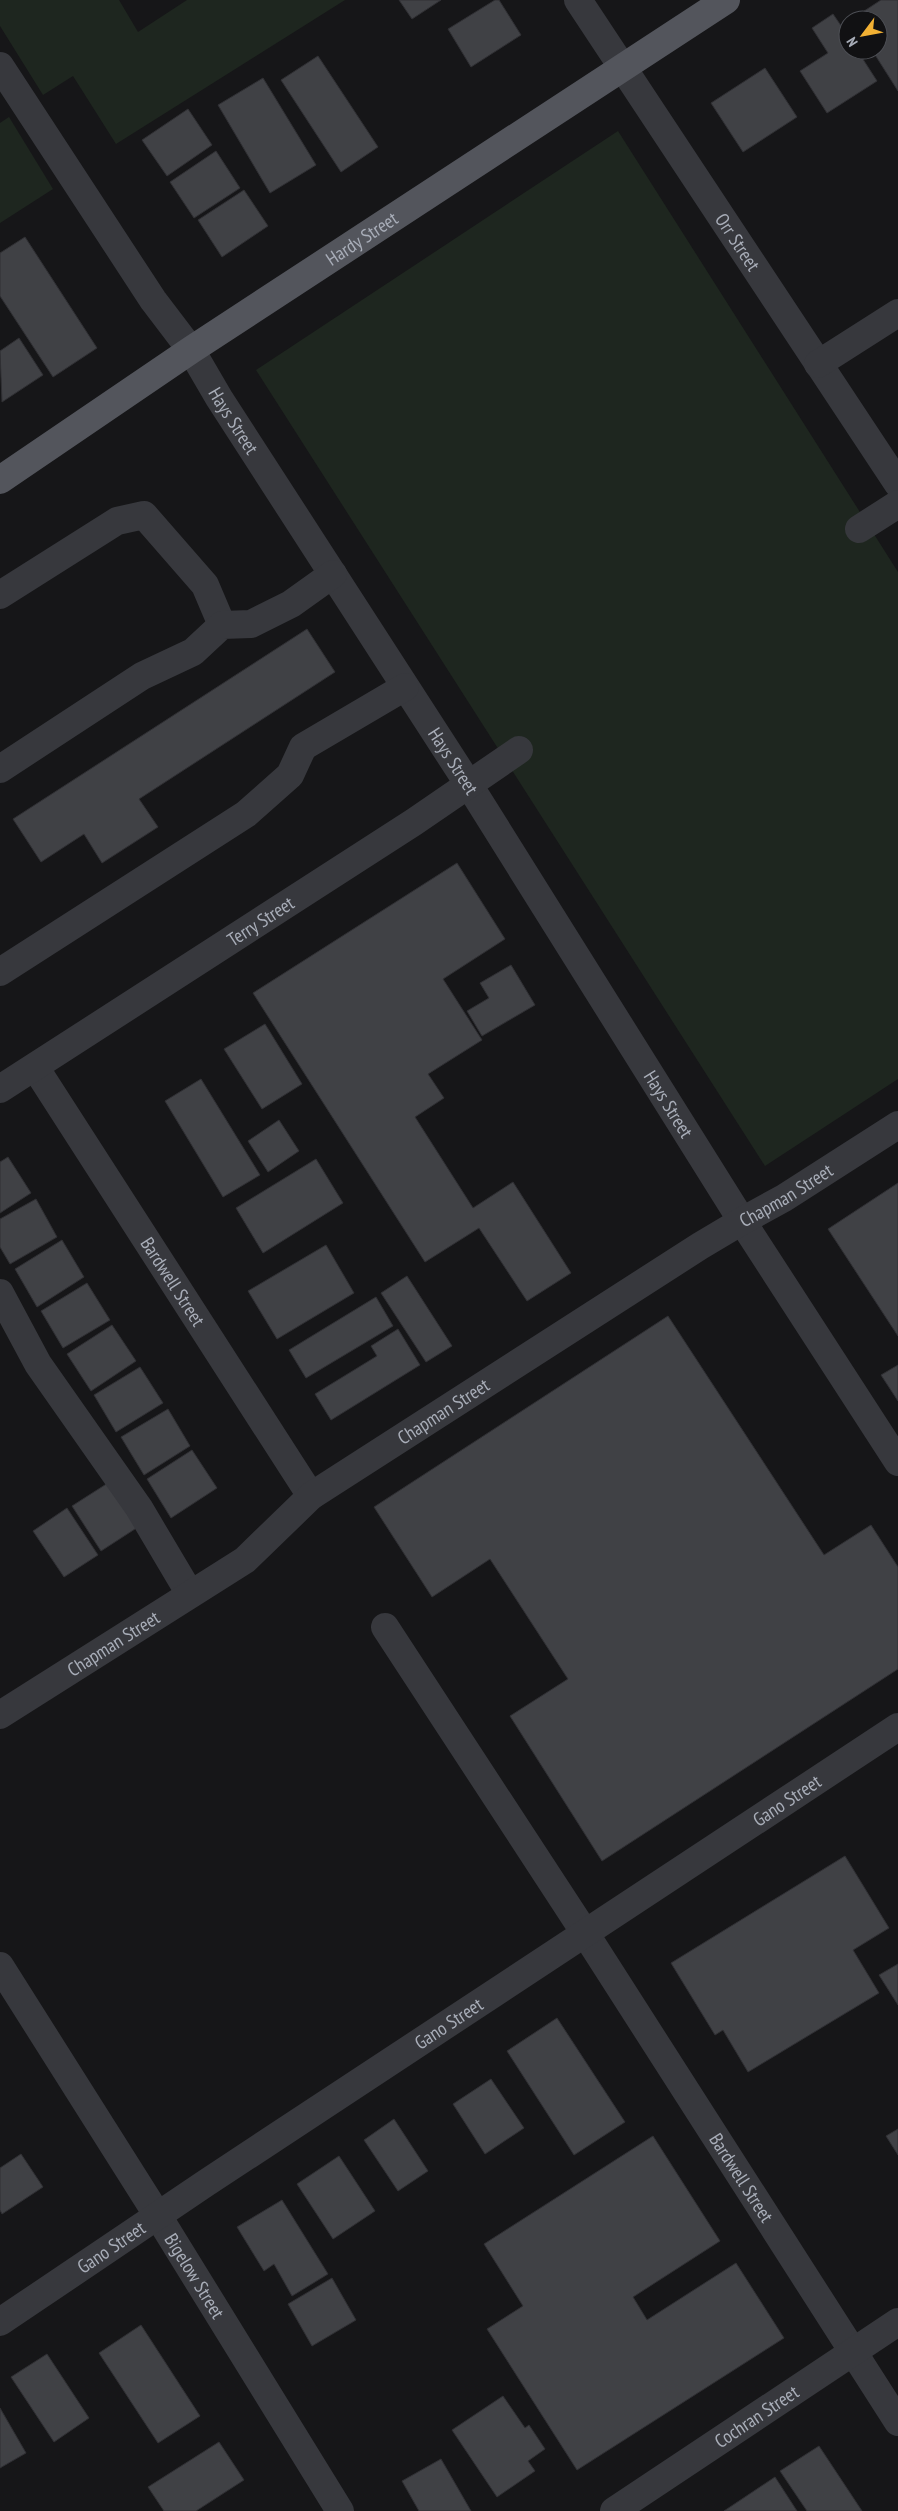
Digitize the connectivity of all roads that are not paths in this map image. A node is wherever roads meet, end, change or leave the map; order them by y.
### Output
1 (578, 0) edge
2 (726, 0) edge
3 (0, 66) edge
4 (623, 67) junction
5 (898, 313) edge
6 (191, 350) junction
7 (818, 364) junction
8 (0, 480) edge
9 (898, 484) edge
10 (898, 504) edge
11 (859, 529) dead end
12 (332, 574) junction
13 (0, 595) edge
14 (222, 624) junction
15 (406, 687) junction
16 (519, 750) dead end
17 (0, 770) edge
18 (469, 785) junction
19 (0, 972) edge
20 (35, 1067) junction
21 (0, 1089) edge
22 (898, 1125) edge
23 (742, 1221) junction
24 (0, 1293) edge
25 (898, 1462) edge
26 (311, 1496) junction
27 (190, 1594) junction
28 (385, 1627) dead end
29 (0, 1715) edge
30 (898, 1727) edge
31 (585, 1933) junction
32 (0, 1966) edge
33 (158, 2216) junction
34 (0, 2322) edge
35 (898, 2322) edge
36 (853, 2351) junction
37 (898, 2422) edge
38 (340, 2511) edge
39 (614, 2511) edge

1 - 4 street, Orr Street
2 - 4 main road, Hardy Street
3 - 6 street, Hays Street
4 - 6 main road, Hardy Street
4 - 7 street, Orr Street
5 - 7 street
6 - 8 main road, Hardy Street
6 - 12 street, Hays Street
7 - 9 street, Orr Street
10 - 11 street
12 - 14 street
12 - 15 street, Hays Street
13 - 14 street
14 - 17 street
15 - 18 street, Hays Street
15 - 19 street
16 - 18 street, Terry Street
18 - 20 street, Terry Street
18 - 23 street, Hays Street
20 - 21 street, Terry Street
20 - 26 street, Bardwell Street
22 - 23 street, Chapman Street
23 - 25 street, Hays Street
23 - 26 street, Chapman Street
24 - 27 street
26 - 27 street, Chapman Street
27 - 29 street, Chapman Street
28 - 31 street, Bardwell Street
30 - 31 street, Gano Street
31 - 33 street, Gano Street
31 - 36 street, Bardwell Street
32 - 33 street, Bigelow Street
33 - 34 street, Gano Street
33 - 38 street, Bigelow Street
35 - 36 street, Cochran Street
36 - 37 street, Bardwell Street
36 - 39 street, Cochran Street

